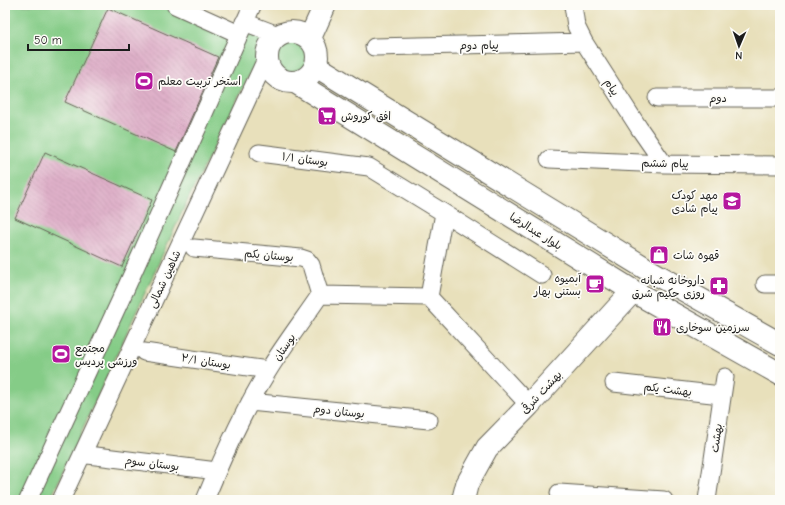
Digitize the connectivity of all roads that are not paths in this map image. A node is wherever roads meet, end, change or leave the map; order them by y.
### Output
1 (175, 5) edge
2 (251, 5) edge
3 (310, 5) edge
4 (325, 5) edge
5 (573, 5) edge
6 (242, 28) junction
7 (295, 35) junction
8 (584, 42) junction
9 (374, 47) dead end
10 (267, 57) junction
11 (316, 66) junction
12 (295, 82) junction
13 (657, 98) dead end
14 (780, 98) edge
15 (259, 153) dead end
16 (549, 159) dead end
17 (664, 164) junction
18 (780, 165) edge
19 (444, 213) junction
20 (194, 248) dead end
21 (650, 271) junction
22 (542, 275) dead end
23 (632, 291) junction
24 (320, 295) junction
25 (429, 297) junction
26 (780, 344) edge
27 (144, 352) dead end
28 (268, 370) junction
29 (780, 374) edge
30 (724, 376) dead end
31 (614, 383) dead end
32 (722, 395) junction
33 (250, 402) junction
34 (529, 405) junction
35 (429, 420) dead end
36 (88, 455) dead end
37 (217, 471) junction
38 (559, 493) dead end
39 (28, 500) edge
40 (60, 500) edge
41 (205, 500) edge
42 (463, 500) edge
43 (664, 500) edge
44 (707, 500) edge

1 - 6 street
2 - 6 street
3 - 7 main road
4 - 7 main road
5 - 8 street, پیام
6 - 7 street
6 - 39 street
7 - 10 main road
7 - 11 main road
8 - 9 street, پیام دوم
8 - 17 street, پیام
10 - 12 main road
10 - 40 street, شاهین شمالی
11 - 12 main road
11 - 21 main road
12 - 23 main road, بلوار عبدالرضا
13 - 14 street, دوم
15 - 19 street, بوستان ۱/۱
16 - 17 street, پیام ششم
17 - 18 street, پیام ششم
19 - 22 street, بوستان ۱/۱
19 - 25 street
20 - 24 street, بوستان یکم
21 - 23 street
21 - 26 main road
23 - 29 main road, بلوار عبدالرضا
23 - 34 main road, بهشت شرقی
24 - 25 street
24 - 28 street, بوستان
25 - 34 street
27 - 28 street, بوستان ۲/۱
28 - 33 street, بوستان
30 - 32 street, بهشت
31 - 32 street, بهشت یکم
32 - 44 street, بهشت
33 - 35 street, بوستان دوم
33 - 37 street, بوستان
34 - 42 main road, بهشت شرقی
36 - 37 street, بوستان سوم
37 - 41 street, بوستان
38 - 43 street

